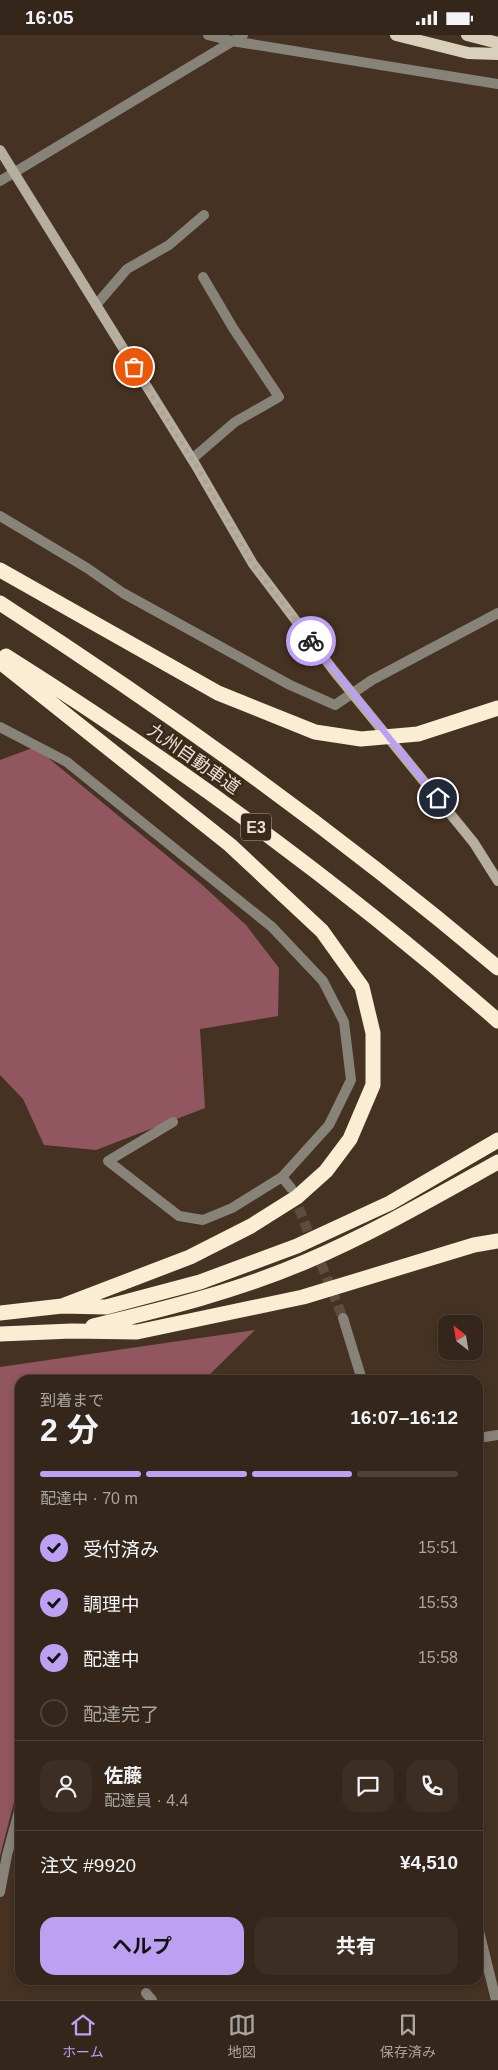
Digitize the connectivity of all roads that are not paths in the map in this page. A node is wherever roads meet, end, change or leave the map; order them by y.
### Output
1 (208, 35) edge
2 (243, 35) edge
3 (396, 35) edge
4 (467, 35) edge
5 (232, 41) junction
6 (498, 43) edge
7 (498, 54) edge
8 (498, 83) edge
9 (0, 150) edge
10 (14, 173) junction
11 (0, 181) edge
12 (204, 215) dead end
13 (203, 277) dead end
14 (96, 305) junction
15 (192, 459) junction
16 (0, 516) edge
17 (0, 571) edge
18 (0, 603) edge
19 (498, 613) edge
20 (0, 652) edge
21 (0, 662) edge
22 (353, 694) junction
23 (498, 708) edge
24 (0, 727) edge
25 (498, 881) edge
26 (498, 968) edge
27 (498, 1021) edge
28 (173, 1123) dead end
29 (498, 1140) edge
30 (498, 1163) edge
31 (282, 1177) junction
32 (291, 1188) tunnel mouth
33 (498, 1241) edge
34 (62, 1306) junction
35 (0, 1313) edge
36 (343, 1318) tunnel mouth
37 (72, 1331) junction
38 (0, 1334) edge
39 (360, 1375) edge
40 (498, 1435) edge
41 (483, 1437) edge
42 (15, 1825) edge
43 (0, 1892) edge
44 (483, 1947) edge
45 (496, 2000) edge

1 - 5 street
2 - 5 street
3 - 7 main road
4 - 6 main road
5 - 8 street
5 - 10 street
9 - 10 main road
10 - 11 street
10 - 14 main road
12 - 14 street
13 - 15 street
14 - 15 main road
15 - 22 main road
16 - 22 street
17 - 23 highway
18 - 26 highway, 九州自動車道 / E3
19 - 22 street
20 - 27 highway, 九州自動車道 / E3
21 - 34 highway
22 - 25 main road
24 - 31 street
28 - 31 street
29 - 34 highway
30 - 37 highway
31 - 32 street
33 - 37 highway
34 - 35 highway
36 - 39 street
37 - 38 highway
40 - 41 street
42 - 43 street
44 - 45 street

